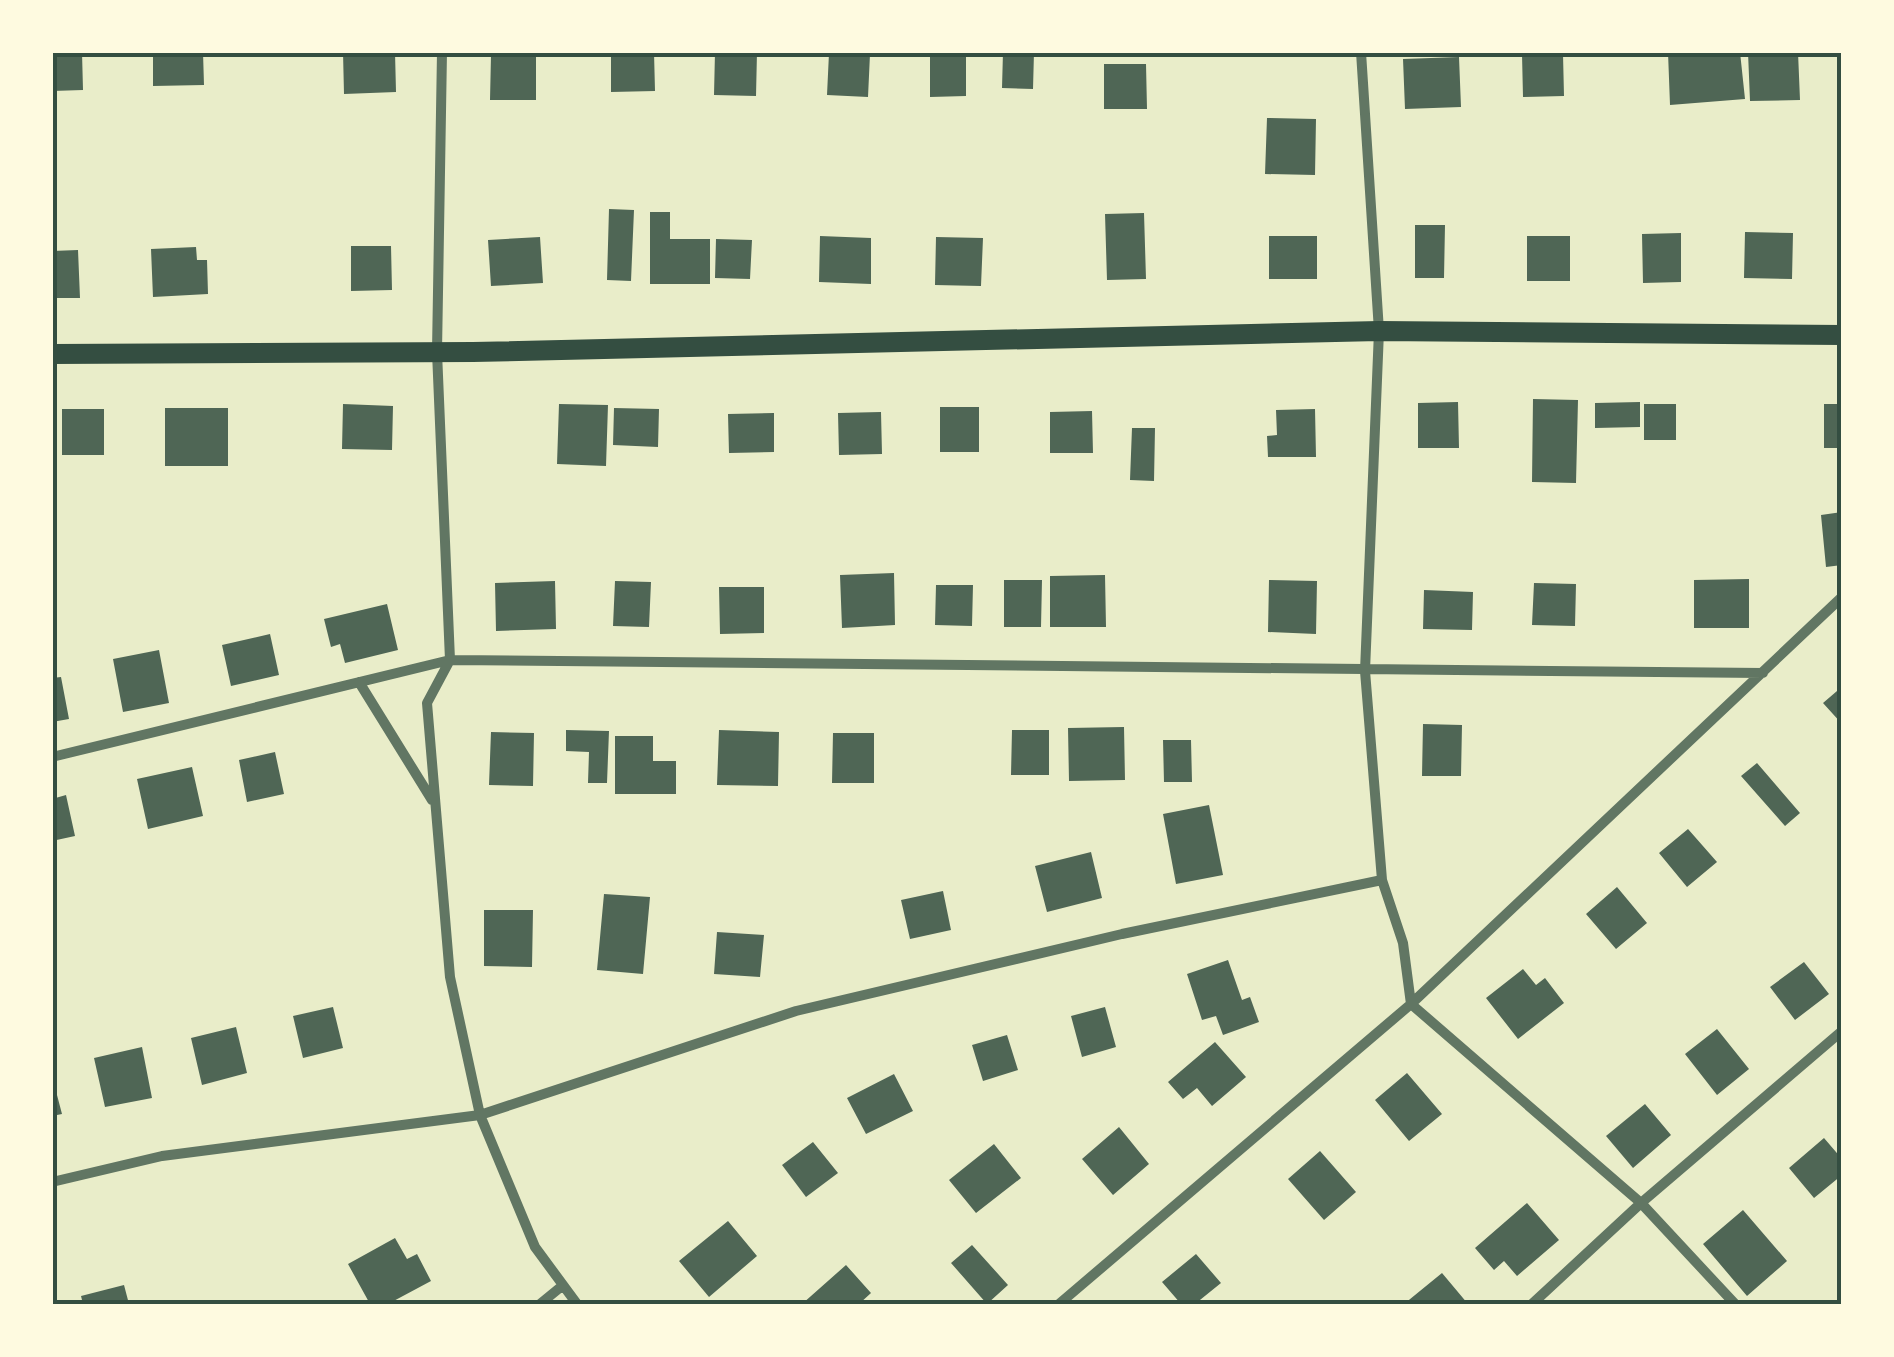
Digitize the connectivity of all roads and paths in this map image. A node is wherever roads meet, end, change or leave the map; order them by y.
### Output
1 (442, 52) edge
2 (1360, 52) edge
3 (1379, 331) junction
4 (1842, 335) edge
5 (437, 352) junction
6 (52, 354) edge
7 (1842, 597) edge
8 (450, 660) junction
9 (1365, 672) junction
10 (1764, 673) junction
11 (359, 682) junction
12 (52, 757) edge
13 (435, 806) junction
14 (1382, 880) junction
15 (1410, 1004) junction
16 (1842, 1031) edge
17 (480, 1116) junction
18 (52, 1182) edge
19 (1641, 1203) junction
20 (562, 1286) junction
21 (540, 1304) edge
22 (577, 1304) edge
23 (1059, 1304) edge
24 (1532, 1304) edge
25 (1735, 1304) edge

1 - 5 street
2 - 3 street
3 - 4 main road
3 - 5 main road
3 - 9 street
5 - 6 main road
5 - 8 street
7 - 10 street
8 - 9 street
8 - 11 street
8 - 13 street
9 - 10 street
9 - 14 street
10 - 15 street
11 - 12 street
11 - 13 street
13 - 17 street
14 - 15 street
14 - 17 street
15 - 19 street
15 - 23 street
16 - 19 street
17 - 18 street
17 - 20 street
19 - 24 street
19 - 25 street
20 - 21 street
20 - 22 street

